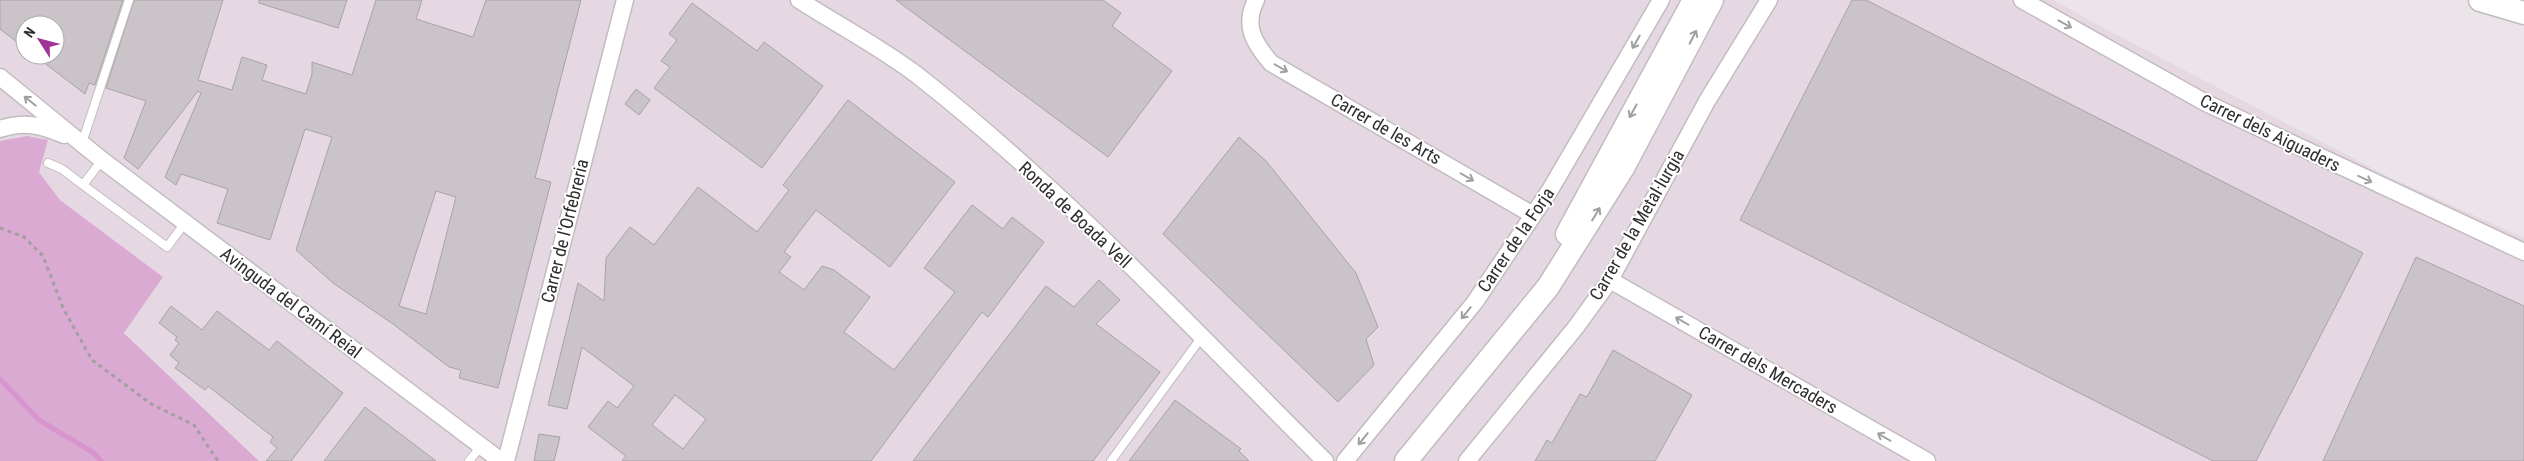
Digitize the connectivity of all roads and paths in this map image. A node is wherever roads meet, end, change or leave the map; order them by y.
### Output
1 (129, 0) edge
2 (625, 0) edge
3 (799, 0) edge
4 (1256, 0) edge
5 (1661, 0) edge
6 (1694, 0) edge
7 (1712, 0) edge
8 (1769, 0) edge
9 (2022, 0) edge
10 (2480, 0) edge
11 (2524, 13) edge
12 (0, 76) edge
13 (0, 129) edge
14 (82, 143) junction
15 (102, 160) junction
16 (48, 163) dead end
17 (83, 185) junction
18 (1533, 215) junction
19 (185, 223) junction
20 (0, 228) edge
21 (2524, 252) edge
22 (1610, 280) junction
23 (1201, 338) junction
24 (1506, 338) junction
25 (481, 446) junction
26 (218, 461) edge
27 (469, 461) edge
28 (501, 461) edge
29 (506, 461) edge
30 (1111, 461) edge
31 (1324, 461) edge
32 (1345, 461) edge
33 (1406, 461) edge
34 (1467, 461) edge
35 (1927, 461) edge

1 - 14 lane
2 - 29 street, Carrer de l'Orfebreria
3 - 23 street, Ronda de Boada Vell
4 -> 18 street, Carrer de les Arts
5 -> 18 street, Carrer de la Forja
6 -> 24 main road
24 -> 7 main road
8 - 22 street, Carrer de la Metal·lurgia
9 -> 21 street, Carrer dels Aiguaders
10 - 11 main road
14 -> 12 street, Avinguda del Camí Reial
13 - 14 street, Avinguda del Camí Reial
14 - 15 street, Avinguda del Camí Reial
15 - 17 lane
15 - 19 street, Avinguda del Camí Reial
16 - 17 lane
17 - 19 lane
18 -> 32 street, Carrer de la Forja
19 - 25 street, Avinguda del Camí Reial
20 - 26 path
22 - 34 street, Carrer de la Metal·lurgia
35 -> 22 street, Carrer dels Mercaders
23 - 30 lane
23 - 31 street, Ronda de Boada Vell
24 - 33 main road
25 - 27 lane
25 - 28 street, Avinguda del Camí Reial

